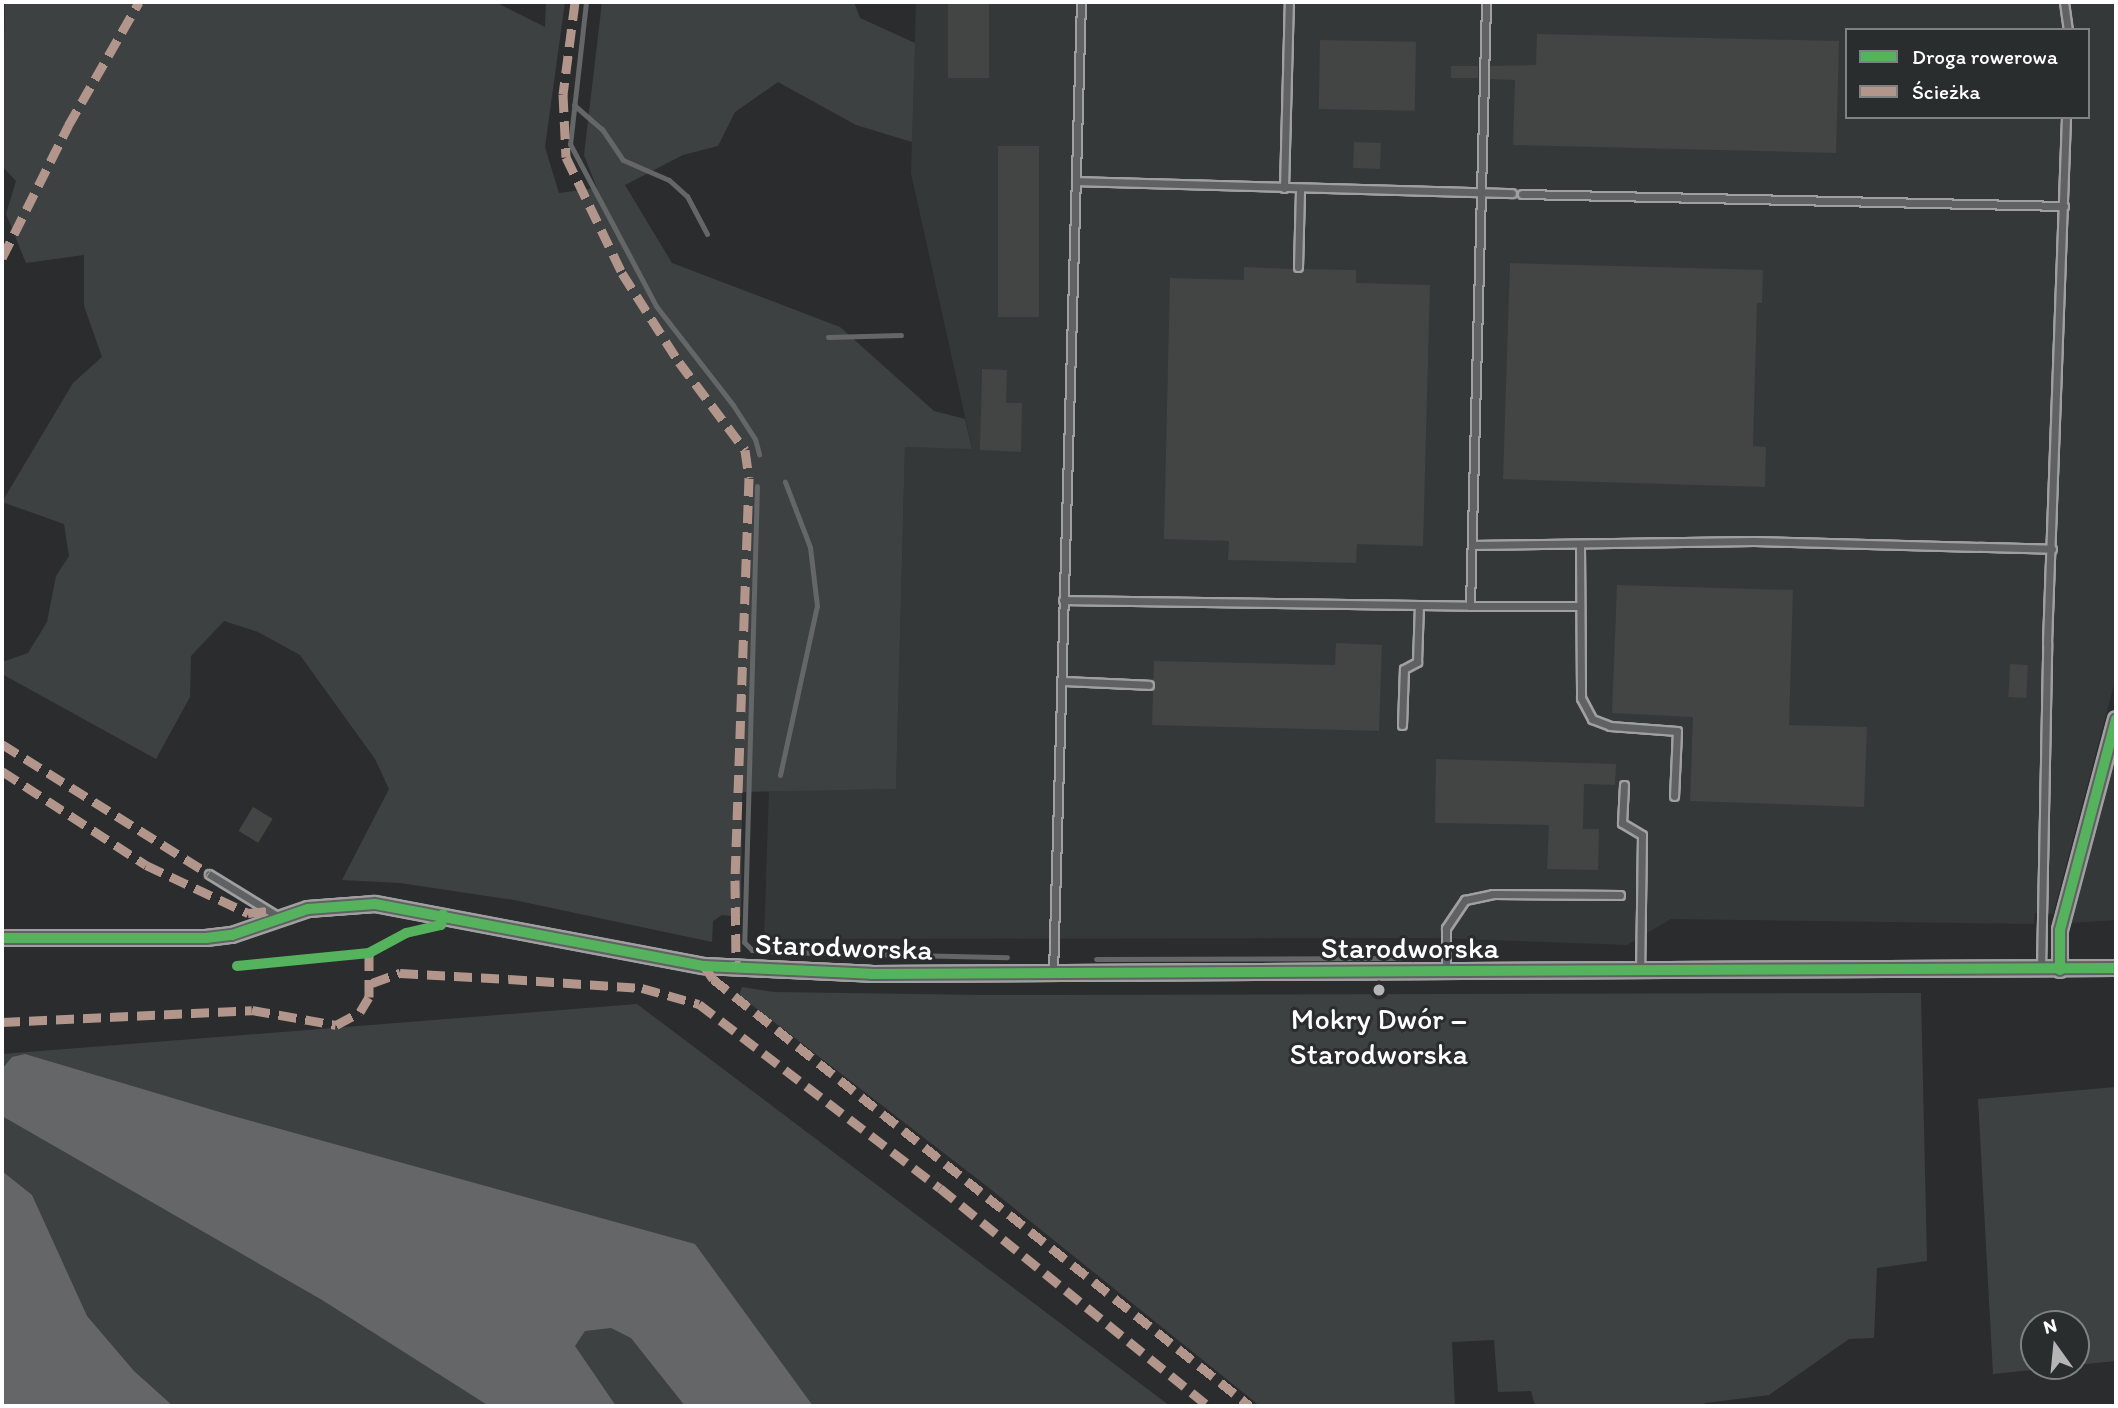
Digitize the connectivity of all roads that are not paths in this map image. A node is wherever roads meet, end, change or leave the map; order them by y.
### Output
1 (1081, 2) edge
2 (1289, 2) edge
3 (1486, 2) edge
4 (2064, 2) edge
5 (2068, 28) edge
6 (2066, 119) edge
7 (1076, 181) junction
8 (1284, 188) junction
9 (1300, 189) junction
10 (1481, 192) junction
11 (1512, 193) dead end
12 (1522, 194) dead end
13 (2064, 206) junction
14 (1298, 267) dead end
15 (1472, 545) junction
16 (1580, 546) junction
17 (2052, 549) junction
18 (1063, 600) junction
19 (1419, 606) junction
20 (1470, 606) junction
21 (1578, 606) junction
22 (1062, 681) junction
23 (1149, 685) dead end
24 (2116, 719) edge
25 (1402, 725) dead end
26 (1624, 785) dead end
27 (1674, 796) dead end
28 (209, 874) dead end
29 (1620, 895) dead end
30 (279, 918) junction
31 (2, 938) edge
32 (2116, 968) edge
33 (2041, 970) junction
34 (2060, 970) junction
35 (1446, 971) junction
36 (1640, 973) junction
37 (1053, 974) junction

1 - 7 lane
2 - 8 lane
3 - 10 lane
4 - 5 lane
6 - 13 lane
7 - 8 lane
7 - 18 lane
8 - 9 lane
9 - 10 lane
9 - 14 lane
10 - 11 lane
10 - 15 lane
12 - 13 lane
13 - 17 lane
15 - 16 lane
15 - 20 lane
16 - 17 lane
16 - 21 lane
17 - 33 lane
18 - 19 lane
18 - 22 lane
19 - 20 lane
19 - 25 lane
20 - 21 lane
21 - 27 lane
22 - 23 lane
22 - 37 lane
24 - 34 street
26 - 36 lane
28 - 30 lane
29 - 35 lane
30 - 31 street, Starodworska
30 - 37 street, Starodworska
32 - 34 street, Starodworska
33 - 34 street, Starodworska
33 - 36 street, Starodworska
35 - 36 street, Starodworska
35 - 37 street, Starodworska

